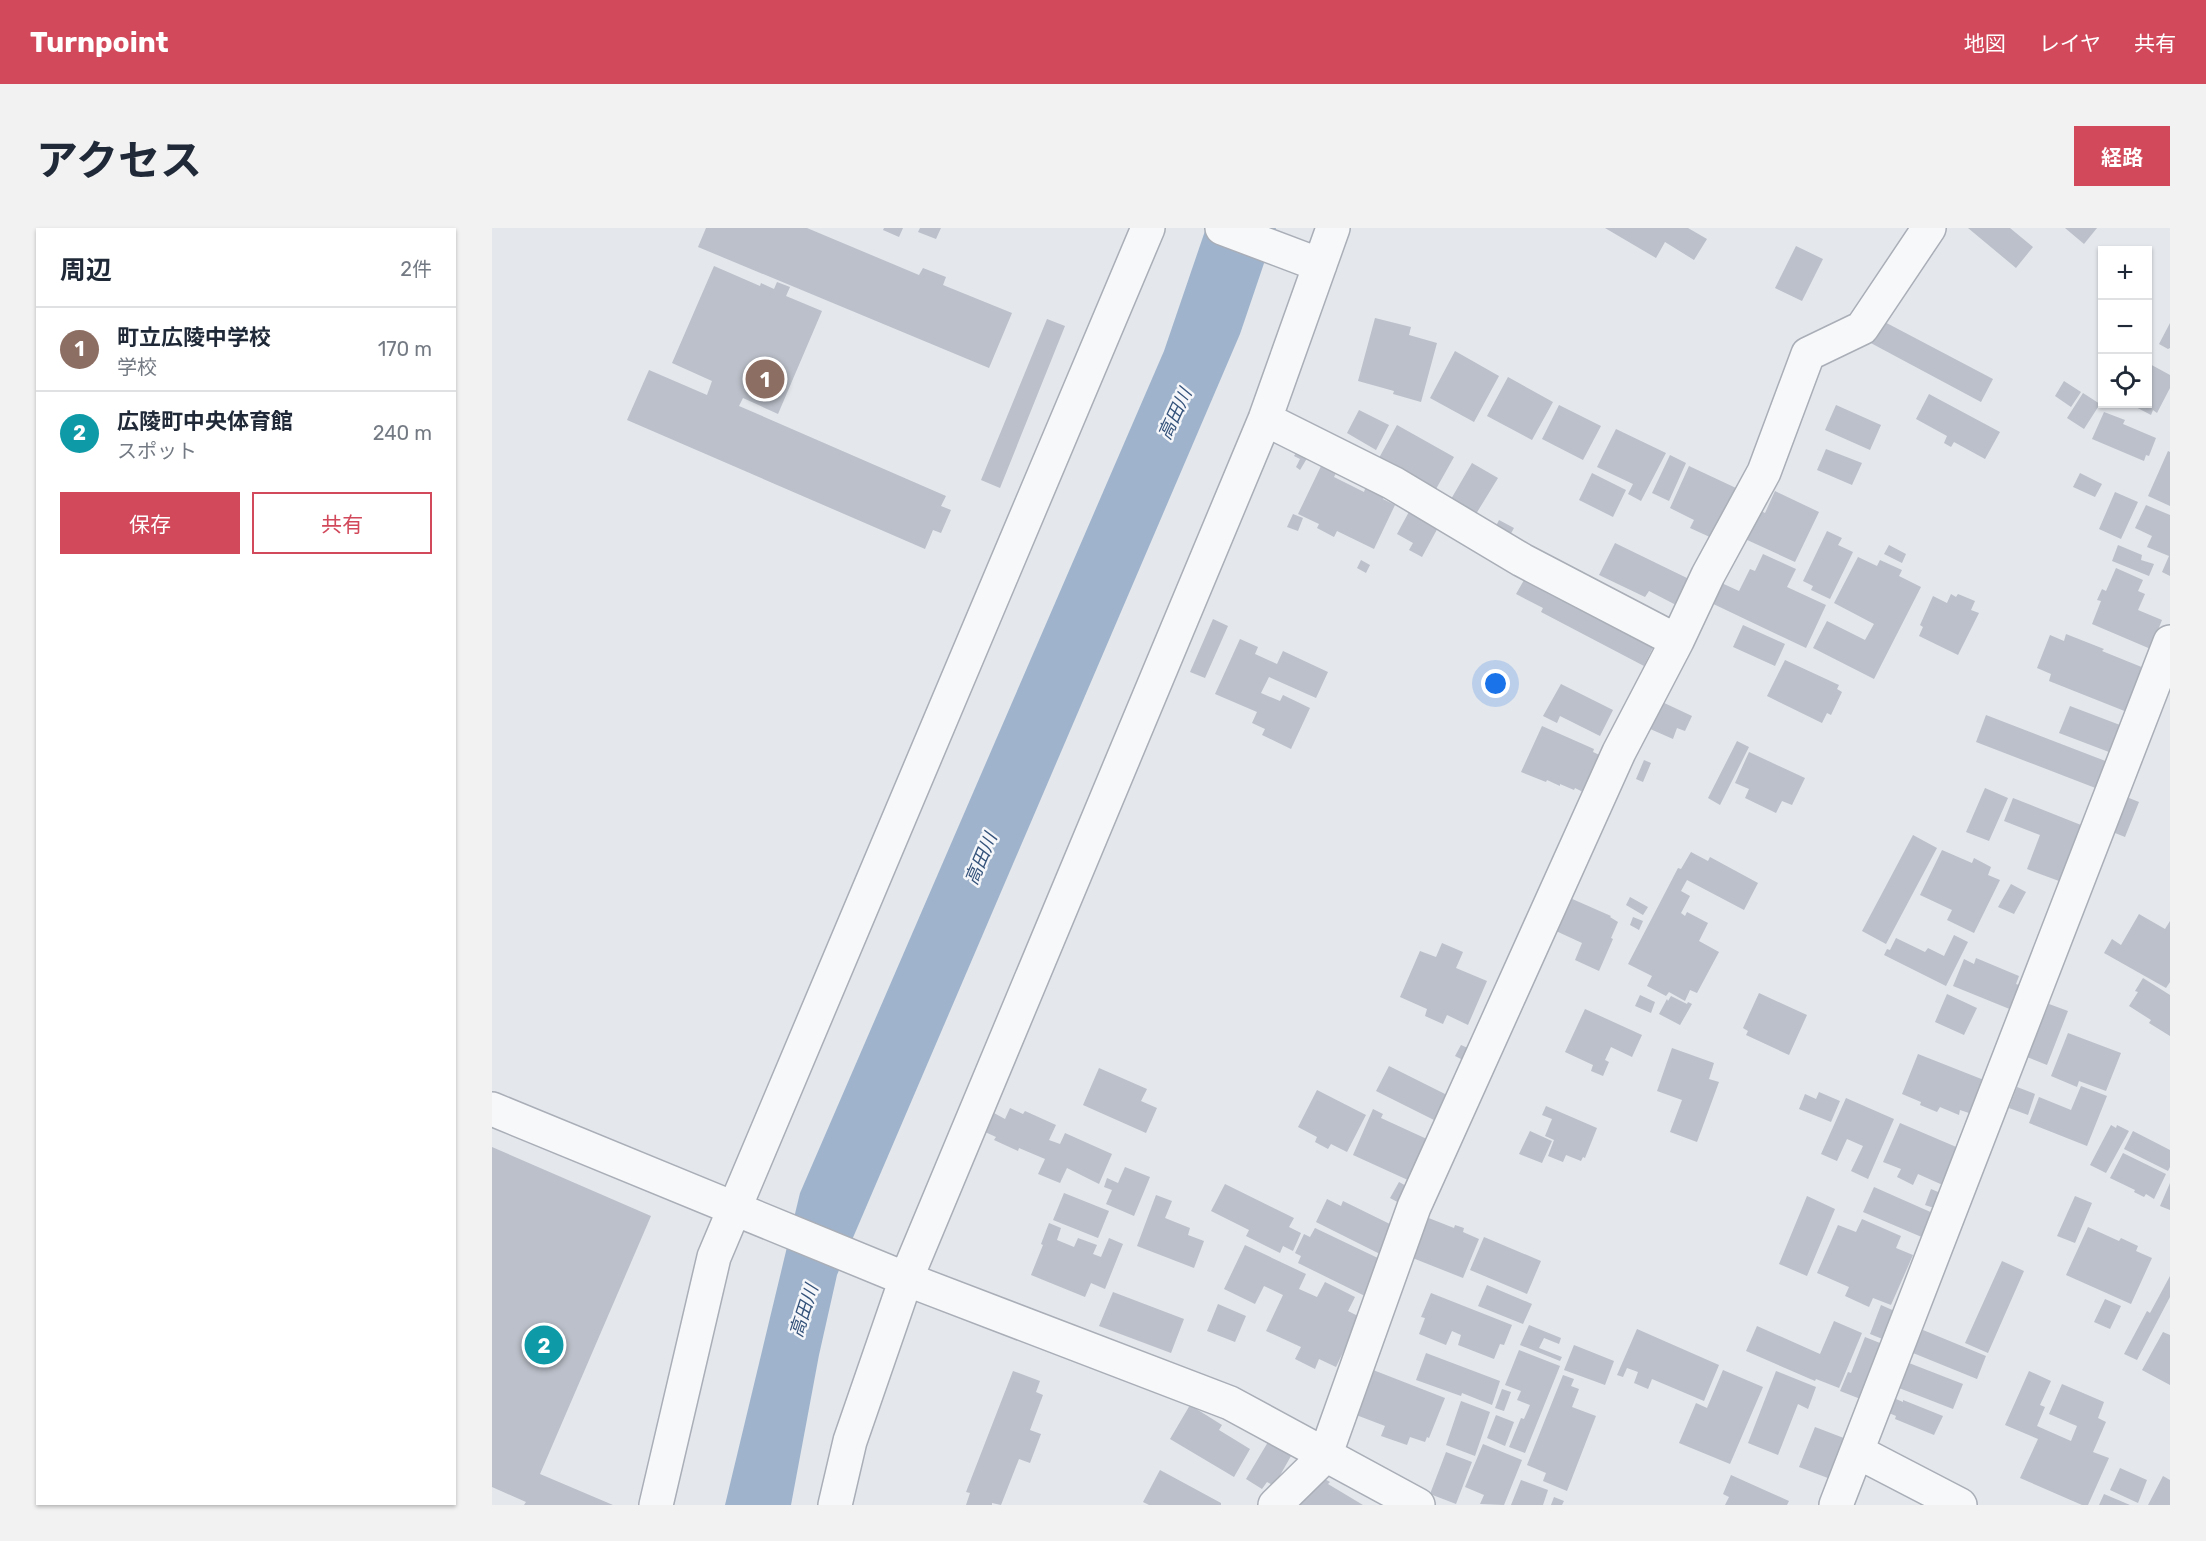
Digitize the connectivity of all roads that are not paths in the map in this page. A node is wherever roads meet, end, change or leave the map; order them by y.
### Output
1 (1148, 228) edge
2 (1222, 228) edge
3 (1333, 228) edge
4 (1929, 228) edge
5 (1315, 264) junction
6 (1265, 419) junction
7 (1677, 641) junction
8 (2170, 642) edge
9 (492, 1109) edge
10 (742, 1211) junction
11 (899, 1277) junction
12 (1858, 1452) junction
13 (1326, 1456) junction
14 (656, 1505) edge
15 (835, 1505) edge
16 (1275, 1505) edge
17 (1418, 1505) edge
18 (1836, 1505) edge
19 (1960, 1505) edge

1 - 10 street
2 - 5 street
3 - 5 street
4 - 7 street
5 - 6 street
6 - 7 street
6 - 11 street
7 - 13 street
8 - 12 street
9 - 10 street
10 - 11 street
10 - 14 street
11 - 13 street
11 - 15 street
12 - 18 street
12 - 19 street
13 - 16 street
13 - 17 street

